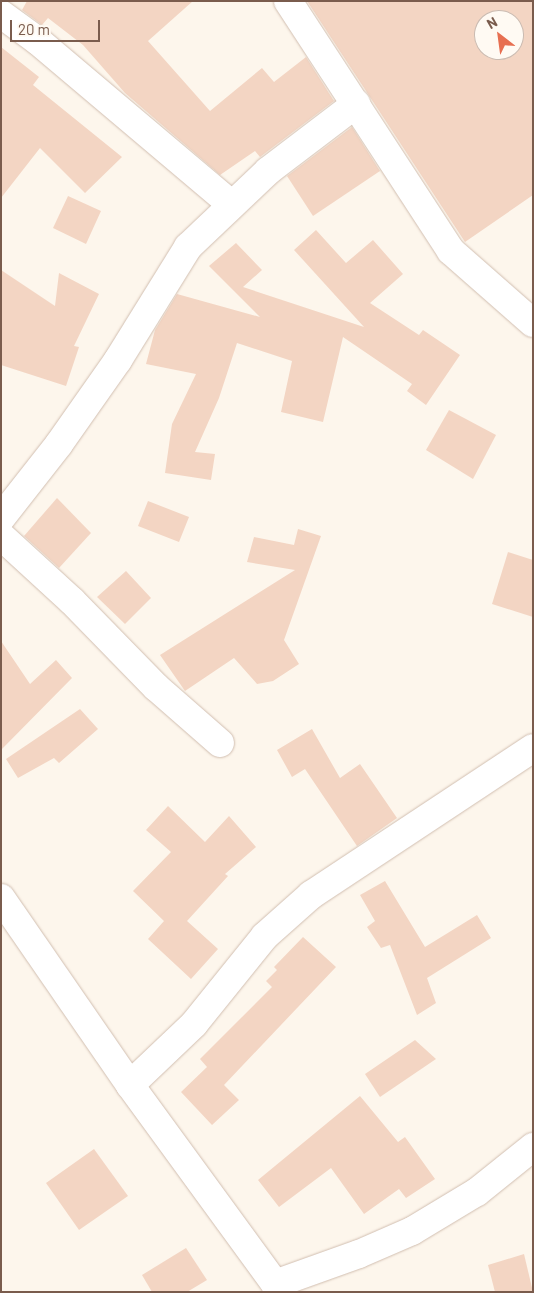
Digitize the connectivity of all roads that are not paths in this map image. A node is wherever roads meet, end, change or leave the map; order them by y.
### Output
1 (288, 1) edge
2 (1, 14) edge
3 (356, 104) junction
4 (231, 204) junction
5 (533, 323) edge
6 (1, 518) edge
7 (1, 536) edge
8 (220, 743) dead end
9 (533, 748) edge
10 (1, 898) edge
11 (130, 1085) junction
12 (532, 1148) edge
13 (278, 1288) edge

1 - 3 street
2 - 4 street
3 - 4 street
3 - 5 street
4 - 6 street
7 - 8 street
9 - 11 street
10 - 11 street
11 - 13 street
12 - 13 street

